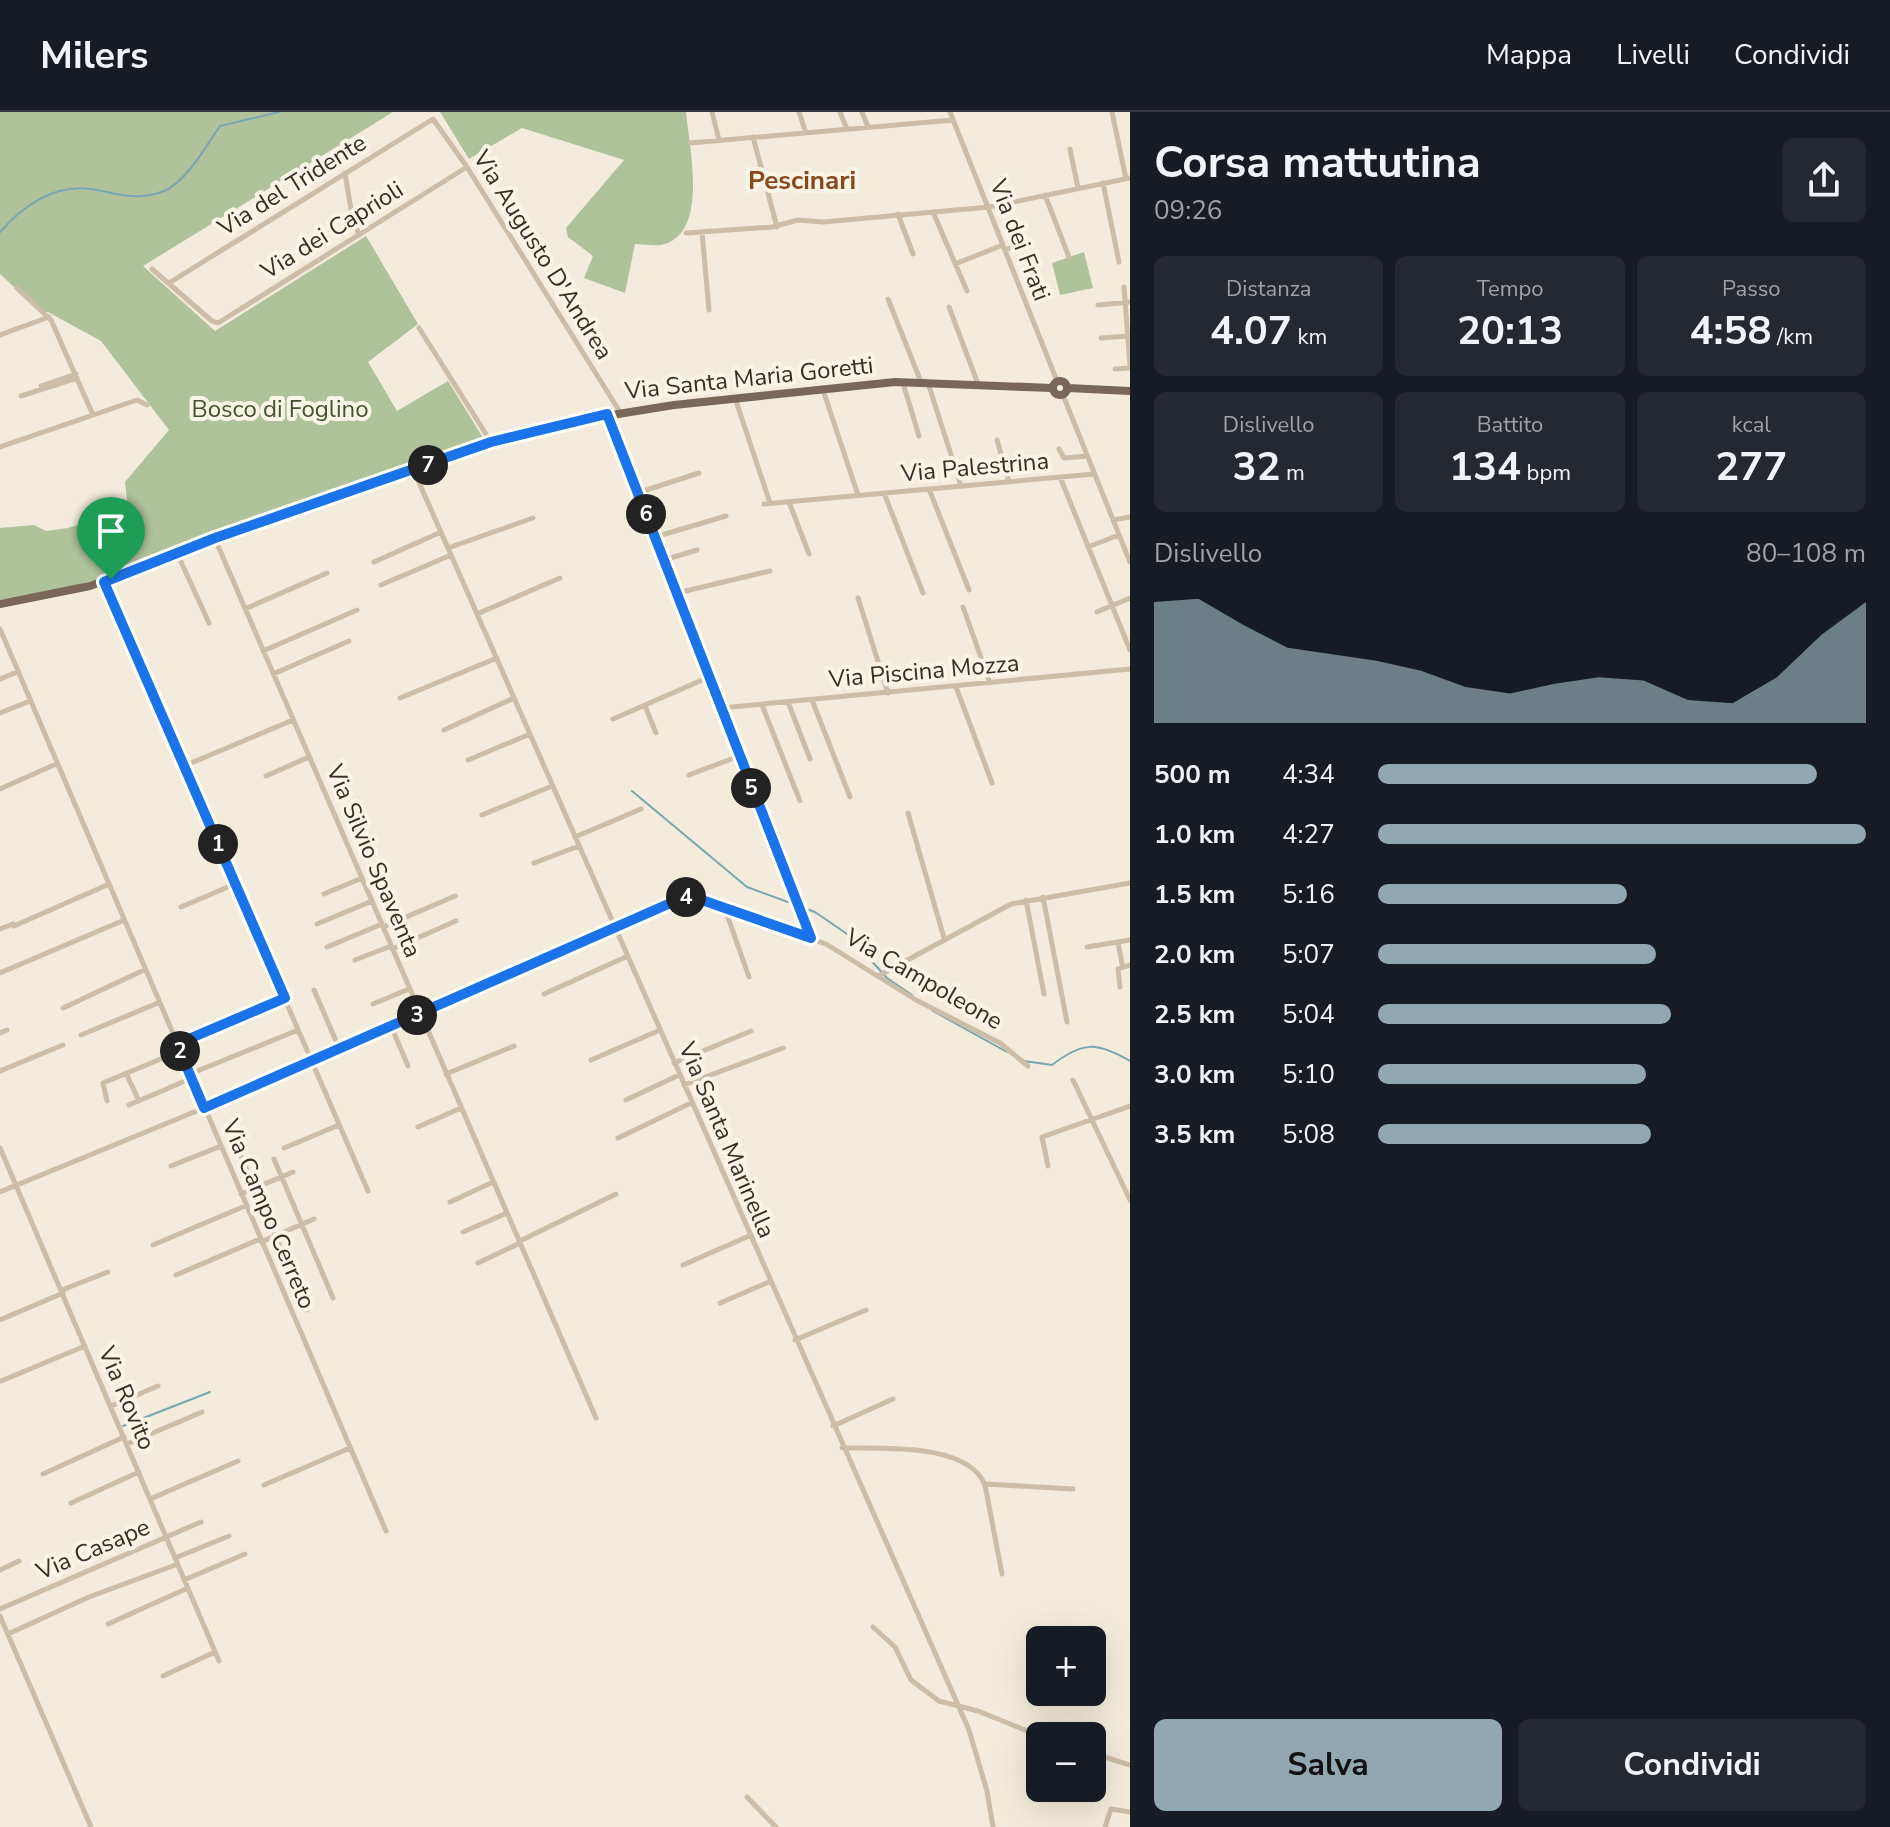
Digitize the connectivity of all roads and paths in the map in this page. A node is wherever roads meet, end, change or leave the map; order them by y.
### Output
1 (712, 112) edge
2 (799, 112) edge
3 (840, 112) edge
4 (862, 112) edge
5 (950, 112) edge
6 (1112, 112) edge
7 (434, 119) joint
8 (953, 120) junction
9 (868, 127) junction
10 (847, 129) junction
11 (806, 133) junction
12 (753, 137) junction
13 (719, 140) junction
14 (690, 143) dead end
15 (1070, 149) dead end
16 (467, 167) junction
17 (345, 173) junction
18 (1128, 178) edge
19 (1103, 183) junction
20 (1078, 188) junction
21 (1045, 195) junction
22 (989, 207) junction
23 (933, 212) junction
24 (898, 214) junction
25 (777, 227) junction
26 (702, 232) junction
27 (686, 233) dead end
28 (359, 235) junction
29 (1022, 243) dead end
30 (1004, 248) junction
31 (913, 254) dead end
32 (1069, 257) dead end
33 (1119, 262) dead end
34 (955, 264) junction
35 (152, 269) dead end
36 (169, 283) junction
37 (1124, 287) dead end
38 (17, 288) dead end
39 (967, 291) dead end
40 (888, 299) dead end
41 (1128, 302) edge
42 (1098, 305) dead end
43 (949, 307) dead end
44 (709, 310) dead end
45 (49, 317) junction
46 (419, 328) dead end
47 (0, 335) edge
48 (1129, 336) edge
49 (1101, 338) dead end
50 (1130, 367) edge
51 (1115, 369) dead end
52 (76, 376) junction
53 (902, 382) junction
54 (924, 382) junction
55 (978, 384) junction
56 (1054, 384) junction
57 (33, 389) dead end
58 (822, 389) junction
59 (1130, 391) edge
60 (1065, 392) junction
61 (21, 396) dead end
62 (735, 398) junction
63 (147, 405) dead end
64 (620, 412) junction
65 (607, 414) junction
66 (93, 415) junction
67 (919, 436) dead end
68 (997, 440) dead end
69 (491, 442) junction
70 (0, 447) edge
71 (1059, 449) dead end
72 (1087, 456) junction
73 (414, 471) junction
74 (699, 473) dead end
75 (1094, 474) junction
76 (1060, 477) junction
77 (1009, 482) junction
78 (961, 486) junction
79 (929, 489) junction
80 (637, 493) junction
81 (884, 493) junction
82 (858, 495) junction
83 (789, 502) junction
84 (726, 516) dead end
85 (1130, 517) edge
86 (533, 518) dead end
87 (1113, 520) junction
88 (441, 532) junction
89 (1119, 535) junction
90 (655, 537) junction
91 (215, 538) junction
92 (1127, 546) edge
93 (1088, 547) junction
94 (697, 550) dead end
95 (450, 552) junction
96 (177, 553) junction
97 (809, 554) dead end
98 (664, 560) junction
99 (374, 562) dead end
100 (1130, 562) edge
101 (770, 571) dead end
102 (327, 573) dead end
103 (560, 578) dead end
104 (104, 582) junction
105 (381, 585) dead end
106 (969, 590) dead end
107 (677, 593) junction
108 (923, 593) dead end
109 (858, 598) dead end
110 (1130, 598) edge
111 (0, 604) edge
112 (1112, 606) junction
113 (963, 607) dead end
114 (245, 609) junction
115 (357, 610) dead end
116 (1097, 612) dead end
117 (477, 614) junction
118 (209, 623) dead end
119 (0, 629) edge
120 (349, 641) dead end
121 (7, 646) junction
122 (0, 649) edge
123 (1130, 650) edge
124 (263, 651) junction
125 (497, 658) junction
126 (1130, 669) edge
127 (18, 672) junction
128 (273, 674) junction
129 (709, 677) junction
130 (0, 679) edge
131 (990, 683) junction
132 (956, 686) junction
133 (888, 693) junction
134 (400, 698) dead end
135 (514, 698) junction
136 (812, 700) junction
137 (30, 701) junction
138 (788, 702) junction
139 (762, 704) junction
140 (645, 706) junction
141 (721, 708) junction
142 (0, 713) edge
143 (613, 719) dead end
144 (293, 720) junction
145 (444, 730) dead end
146 (656, 733) dead end
147 (530, 734) junction
148 (739, 756) junction
149 (309, 757) junction
150 (810, 759) dead end
151 (468, 760) dead end
152 (56, 764) junction
153 (184, 766) junction
154 (689, 775) dead end
155 (266, 776) dead end
156 (992, 783) dead end
157 (552, 786) junction
158 (0, 789) edge
159 (850, 797) dead end
160 (800, 801) dead end
161 (641, 809) dead end
162 (908, 813) dead end
163 (482, 815) dead end
164 (575, 837) junction
165 (579, 846) junction
166 (534, 863) dead end
167 (362, 878) junction
168 (1130, 883) edge
169 (235, 884) junction
170 (107, 885) junction
171 (324, 894) dead end
172 (455, 896) dead end
173 (1043, 897) junction
174 (1026, 900) junction
175 (372, 901) junction
176 (181, 907) dead end
177 (724, 908) junction
178 (122, 921) junction
179 (456, 921) dead end
180 (317, 924) dead end
181 (382, 925) junction
182 (615, 928) junction
183 (0, 929) edge
184 (811, 938) junction
185 (944, 938) junction
186 (1130, 940) edge
187 (1118, 942) junction
188 (327, 947) dead end
189 (392, 947) junction
190 (1087, 947) dead end
191 (628, 956) junction
192 (355, 960) dead end
193 (1122, 964) dead end
194 (1130, 965) edge
195 (144, 970) junction
196 (0, 973) edge
197 (878, 976) junction
198 (749, 977) dead end
199 (1120, 987) dead end
200 (409, 989) junction
201 (314, 990) dead end
202 (544, 994) dead end
203 (1044, 994) dead end
204 (285, 998) junction
205 (158, 1003) junction
206 (373, 1004) dead end
207 (63, 1008) dead end
208 (420, 1014) junction
209 (1067, 1022) dead end
210 (391, 1026) junction
211 (7, 1030) dead end
212 (298, 1030) junction
213 (660, 1030) junction
214 (751, 1031) dead end
215 (0, 1033) edge
216 (81, 1035) dead end
217 (63, 1045) dead end
218 (514, 1046) dead end
219 (178, 1048) junction
220 (339, 1048) junction
221 (783, 1048) dead end
222 (311, 1060) junction
223 (591, 1060) dead end
224 (674, 1063) junction
225 (408, 1066) dead end
226 (1028, 1066) dead end
227 (0, 1071) edge
228 (126, 1073) junction
229 (446, 1074) junction
230 (679, 1075) junction
231 (191, 1076) junction
232 (1073, 1080) dead end
233 (684, 1085) junction
234 (626, 1100) dead end
235 (107, 1101) dead end
236 (139, 1101) junction
237 (691, 1103) junction
238 (129, 1105) dead end
239 (1130, 1106) edge
240 (204, 1108) junction
241 (461, 1108) junction
242 (1091, 1120) junction
243 (339, 1125) junction
244 (418, 1127) dead end
245 (618, 1138) dead end
246 (235, 1142) dead end
247 (221, 1146) junction
248 (0, 1148) edge
249 (284, 1148) dead end
250 (274, 1159) dead end
251 (171, 1166) dead end
252 (1048, 1166) dead end
253 (293, 1172) dead end
254 (282, 1177) junction
255 (493, 1181) junction
256 (16, 1185) junction
257 (254, 1188) junction
258 (368, 1191) dead end
259 (0, 1192) edge
260 (241, 1194) junction
261 (616, 1194) dead end
262 (1130, 1200) edge
263 (450, 1202) dead end
264 (245, 1206) junction
265 (507, 1213) junction
266 (314, 1219) dead end
267 (302, 1224) junction
268 (463, 1232) dead end
269 (275, 1236) junction
270 (749, 1236) junction
271 (260, 1240) junction
272 (520, 1242) junction
273 (153, 1245) dead end
274 (478, 1263) dead end
275 (683, 1265) dead end
276 (108, 1272) dead end
277 (176, 1275) dead end
278 (769, 1282) junction
279 (63, 1292) junction
280 (333, 1298) dead end
281 (720, 1303) dead end
282 (307, 1310) dead end
283 (866, 1310) dead end
284 (0, 1320) edge
285 (795, 1340) junction
286 (85, 1346) junction
287 (1, 1381) edge
288 (158, 1386) dead end
289 (893, 1399) dead end
290 (111, 1406) junction
291 (202, 1412) dead end
292 (596, 1418) dead end
293 (833, 1426) junction
294 (125, 1441) junction
295 (350, 1448) junction
296 (842, 1448) junction
297 (238, 1461) dead end
298 (139, 1472) junction
299 (43, 1474) dead end
300 (985, 1484) junction
301 (264, 1485) dead end
302 (1073, 1489) dead end
303 (150, 1499) junction
304 (71, 1503) dead end
305 (201, 1522) dead end
306 (386, 1531) dead end
307 (229, 1536) dead end
308 (166, 1537) junction
309 (245, 1554) dead end
310 (19, 1561) dead end
311 (176, 1561) junction
312 (0, 1570) edge
313 (1002, 1574) dead end
314 (184, 1580) junction
315 (188, 1588) junction
316 (0, 1609) edge
317 (0, 1616) edge
318 (108, 1624) dead end
319 (873, 1627) dead end
320 (8, 1634) junction
321 (215, 1652) junction
322 (219, 1661) dead end
323 (163, 1676) dead end
324 (958, 1708) junction
325 (1026, 1730) edge
326 (1106, 1757) edge
327 (1130, 1765) edge
328 (747, 1797) dead end
329 (1130, 1812) edge
330 (91, 1827) edge
331 (776, 1827) edge
332 (993, 1827) edge
333 (1105, 1827) edge

1 - 13 street
2 - 11 street
3 - 10 street
4 - 9 street
5 - 8 street, Via dei Frati
6 - 18 street
7 - 16 street, Via Augusto D'Andrea
7 - 17 street, Via del Tridente
8 - 9 street
8 - 22 street, Via dei Frati
9 - 10 street
10 - 11 street
11 - 12 street
12 - 13 street
12 - 25 street
13 - 14 street
15 - 20 street
16 - 28 street, Via dei Caprioli
16 - 64 street, Via Augusto D'Andrea
17 - 28 street
17 - 36 street, Via del Tridente
18 - 19 street
19 - 20 street
19 - 33 street
20 - 21 street
21 - 22 street
21 - 32 street
22 - 23 street
22 - 30 street, Via dei Frati
23 - 24 street
23 - 34 street
24 - 25 street
24 - 31 street
25 - 26 street
26 - 27 street
26 - 44 street
28 - 36 street, Via dei Caprioli
29 - 30 street
30 - 34 street
30 - 56 street, Via dei Frati
34 - 39 street
35 - 36 street
37 - 41 street
38 - 45 street
40 - 54 street
41 - 42 street
41 - 48 street
43 - 55 street
45 - 47 street
45 - 52 street
46 - 69 street
48 - 49 street
48 - 50 street
50 - 51 street
52 - 57 street
52 - 61 street
52 - 66 street
53 - 54 main road, Via Santa Maria Goretti
53 - 58 main road, Via Santa Maria Goretti
53 - 67 street
54 - 55 main road, Via Santa Maria Goretti
54 - 78 street
55 - 56 main road, Via Santa Maria Goretti
56 - 60 main road
58 - 62 main road, Via Santa Maria Goretti
58 - 82 street
59 - 60 main road
60 - 72 street
62 - 64 main road, Via Santa Maria Goretti
62 - 83 street, Via Palestrina
63 - 66 street
64 - 65 main road, Via Santa Maria Goretti
65 - 69 main road, Via Santa Maria Goretti
65 - 80 street
66 - 70 street
68 - 77 street
69 - 73 main road, Via Santa Maria Goretti
71 - 72 street
72 - 75 street
73 - 88 street, Via Santa Marinella
73 - 91 main road, Via Santa Maria Goretti
74 - 80 street
75 - 76 street, Via Palestrina
75 - 87 street
76 - 77 street, Via Palestrina
76 - 93 street
77 - 78 street, Via Palestrina
78 - 79 street, Via Palestrina
79 - 81 street, Via Palestrina
79 - 106 street
80 - 90 street
81 - 82 street, Via Palestrina
81 - 108 street
82 - 83 street, Via Palestrina
83 - 97 street
84 - 90 street
85 - 87 street
86 - 95 street
87 - 89 street
88 - 95 street, Via Santa Marinella
88 - 99 street
89 - 92 street
89 - 93 street
90 - 98 street
91 - 96 main road, Via Santa Maria Goretti
91 - 114 street, Via Silvio Spaventa
92 - 100 street
93 - 112 street
94 - 98 street
95 - 105 street
95 - 117 street, Via Santa Marinella
96 - 104 main road, Via Santa Maria Goretti
96 - 118 street
98 - 107 street
101 - 107 street
102 - 114 street
103 - 117 street
104 - 111 main road, Via Santa Maria Goretti
104 - 153 street
107 - 129 street
109 - 133 street
110 - 112 street
112 - 116 street
112 - 123 street
113 - 131 street
114 - 124 street, Via Silvio Spaventa
115 - 124 street
117 - 125 street, Via Santa Marinella
119 - 121 street, Via Campo Cerreto
120 - 128 street
121 - 122 street
121 - 127 street, Via Campo Cerreto
124 - 128 street, Via Silvio Spaventa
125 - 134 street
125 - 135 street, Via Santa Marinella
126 - 131 street, Via Piscina Mozza
127 - 130 street
127 - 137 street, Via Campo Cerreto
128 - 144 street, Via Silvio Spaventa
129 - 140 street
129 - 141 street
131 - 132 street, Via Piscina Mozza
132 - 133 street, Via Piscina Mozza
132 - 156 street
133 - 136 street, Via Piscina Mozza
135 - 145 street
135 - 147 street, Via Santa Marinella
136 - 138 street, Via Piscina Mozza
136 - 159 street
137 - 142 street
137 - 152 street, Via Campo Cerreto
138 - 139 street, Via Piscina Mozza
138 - 150 street
139 - 141 street, Via Piscina Mozza
139 - 160 street
140 - 143 street
140 - 146 street
141 - 148 street
144 - 149 street, Via Silvio Spaventa
144 - 153 street
147 - 151 street
147 - 157 street, Via Santa Marinella
148 - 154 street
148 - 184 street
149 - 155 street
149 - 167 street, Via Silvio Spaventa
152 - 158 street
152 - 170 street, Via Campo Cerreto
153 - 169 street
157 - 163 street
157 - 164 street, Via Santa Marinella
161 - 164 street
162 - 185 street
164 - 165 street, Via Santa Marinella
165 - 166 street
165 - 182 street, Via Santa Marinella
167 - 171 street
167 - 175 street, Via Silvio Spaventa
168 - 173 street
169 - 176 street
169 - 204 street
170 - 178 street, Via Campo Cerreto
170 - 183 street
172 - 181 street
173 - 174 street
173 - 209 street
174 - 185 street
174 - 203 street
175 - 180 street
175 - 181 street, Via Silvio Spaventa
177 - 182 street, Via Campoleone
177 - 184 street, Via Campoleone
177 - 198 street
178 - 195 street, Via Campo Cerreto
178 - 196 street
179 - 189 street
181 - 188 street
181 - 189 street, Via Silvio Spaventa
182 - 191 street, Via Santa Marinella
182 - 208 street, Via Campoleone
184 - 197 street, Via Campoleone
185 - 197 street
186 - 187 street
187 - 190 street
187 - 193 street
189 - 192 street
189 - 200 street, Via Silvio Spaventa
191 - 202 street
191 - 213 street, Via Santa Marinella
194 - 199 street
195 - 205 street, Via Campo Cerreto
195 - 207 street
197 - 226 street, Via Campoleone
200 - 206 street
200 - 208 street, Via Silvio Spaventa
201 - 220 street
204 - 212 street
204 - 219 street
205 - 216 street
205 - 219 street, Via Campo Cerreto
208 - 210 street, Via Campoleone
208 - 229 street, Via Silvio Spaventa
210 - 220 street, Via Campoleone
210 - 225 street
211 - 215 street
212 - 222 street
212 - 231 street
213 - 223 street
213 - 224 street, Via Santa Marinella
214 - 224 street
217 - 227 street
218 - 229 street
219 - 228 street
219 - 231 street, Via Campo Cerreto
220 - 222 street, Via Campoleone
221 - 233 street
222 - 240 street, Via Campoleone
222 - 243 street
224 - 230 street, Via Santa Marinella
228 - 235 street
228 - 236 street
229 - 241 street, Via Silvio Spaventa
230 - 233 street, Via Santa Marinella
230 - 234 street
231 - 236 street
231 - 240 street, Via Campo Cerreto
232 - 242 street
233 - 237 street, Via Santa Marinella
236 - 238 street
237 - 245 street
237 - 270 street, Via Santa Marinella
239 - 242 street
240 - 247 street, Via Campo Cerreto
240 - 256 street, Via Campoleone
241 - 244 street
241 - 255 street, Via Silvio Spaventa
242 - 252 street
242 - 262 street
243 - 249 street
243 - 258 street
246 - 257 street
247 - 251 street
247 - 260 street, Via Campo Cerreto
248 - 256 street, Via Rovito
250 - 254 street
253 - 254 street
254 - 257 street
254 - 267 street
255 - 263 street
255 - 265 street, Via Silvio Spaventa
256 - 259 street, Via Campoleone
256 - 279 street, Via Rovito
257 - 260 street
257 - 269 street
260 - 264 street, Via Campo Cerreto
261 - 272 street
264 - 271 street, Via Campo Cerreto
264 - 273 street
265 - 268 street
265 - 272 street, Via Silvio Spaventa
266 - 267 street
267 - 269 street
267 - 280 street
269 - 271 street
269 - 282 street
270 - 275 street
270 - 278 street, Via Santa Marinella
271 - 277 street
271 - 295 street, Via Campo Cerreto
272 - 274 street
272 - 292 street, Via Silvio Spaventa
276 - 279 street
278 - 281 street
278 - 285 street, Via Santa Marinella
279 - 284 street
279 - 286 street, Via Rovito
283 - 285 street
285 - 293 street, Via Santa Marinella
286 - 287 street
286 - 290 street, Via Rovito
288 - 290 street
289 - 293 street
290 - 294 street, Via Rovito
291 - 294 street
293 - 296 street, Via Santa Marinella
294 - 298 street, Via Rovito
294 - 299 street
295 - 301 street
295 - 306 street, Via Campo Cerreto
296 - 300 street
296 - 324 street, Via Santa Marinella
297 - 303 street
298 - 303 street, Via Rovito
298 - 304 street
300 - 302 street
300 - 313 street
303 - 308 street, Via Rovito
305 - 308 street, Via Casape
307 - 311 street
308 - 311 street, Via Rovito
308 - 316 street, Via Casape
309 - 314 street
310 - 312 street
311 - 314 street, Via Rovito
311 - 320 street
314 - 315 street, Via Rovito
315 - 318 street
315 - 321 street, Via Rovito
317 - 320 street
319 - 324 street
320 - 330 street
321 - 322 street, Via Rovito
321 - 323 street
324 - 325 street
324 - 332 street, Via Santa Marinella
326 - 327 street
328 - 331 street
329 - 333 street

